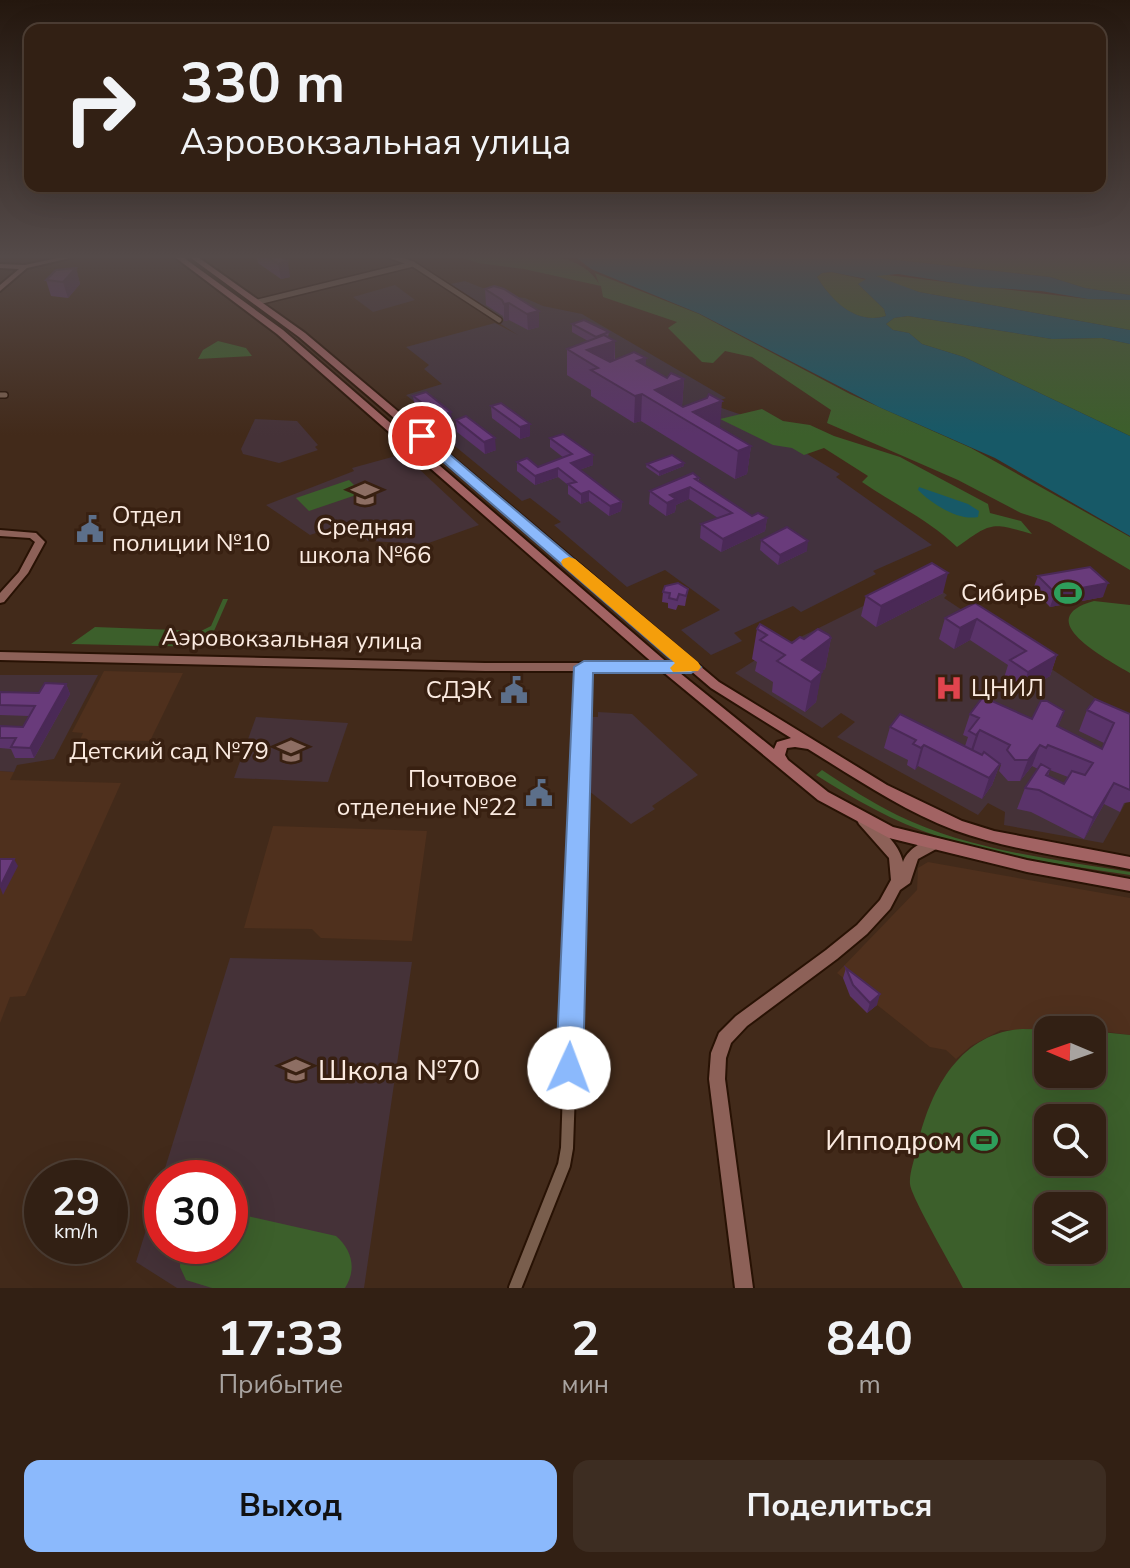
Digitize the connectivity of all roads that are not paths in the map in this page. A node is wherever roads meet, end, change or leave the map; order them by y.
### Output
1 (257, 315) edge
2 (276, 315) edge
3 (491, 315) edge
4 (499, 320) dead end
5 (293, 328) junction
6 (280, 332) junction
7 (310, 341) junction
8 (296, 346) junction
9 (508, 511) junction
10 (492, 518) junction
11 (0, 533) edge
12 (0, 600) edge
13 (0, 656) edge
14 (584, 667) junction
15 (691, 667) junction
16 (666, 668) junction
17 (816, 748) junction
18 (786, 765) junction
19 (862, 818) junction
20 (933, 844) junction
21 (1130, 863) edge
22 (1130, 885) edge
23 (895, 888) junction
24 (515, 1288) edge
25 (744, 1288) edge

1 - 6 main road
2 - 5 main road
3 - 4 street
5 - 6 main road
5 - 7 main road
6 - 8 main road
7 - 8 main road
7 - 9 main road
8 - 10 main road
9 - 10 main road
9 - 15 main road
10 - 16 main road
11 - 12 street
13 - 14 street, Аэровокзальная улица
14 - 16 street, Аэровокзальная улица
14 - 24 street
15 - 16 street, Аэровокзальная улица
15 - 17 main road
16 - 18 main road
17 - 18 main road
17 - 21 main road
18 - 19 main road
19 - 20 main road
19 - 23 street
20 - 22 main road
20 - 23 street
23 - 25 street

